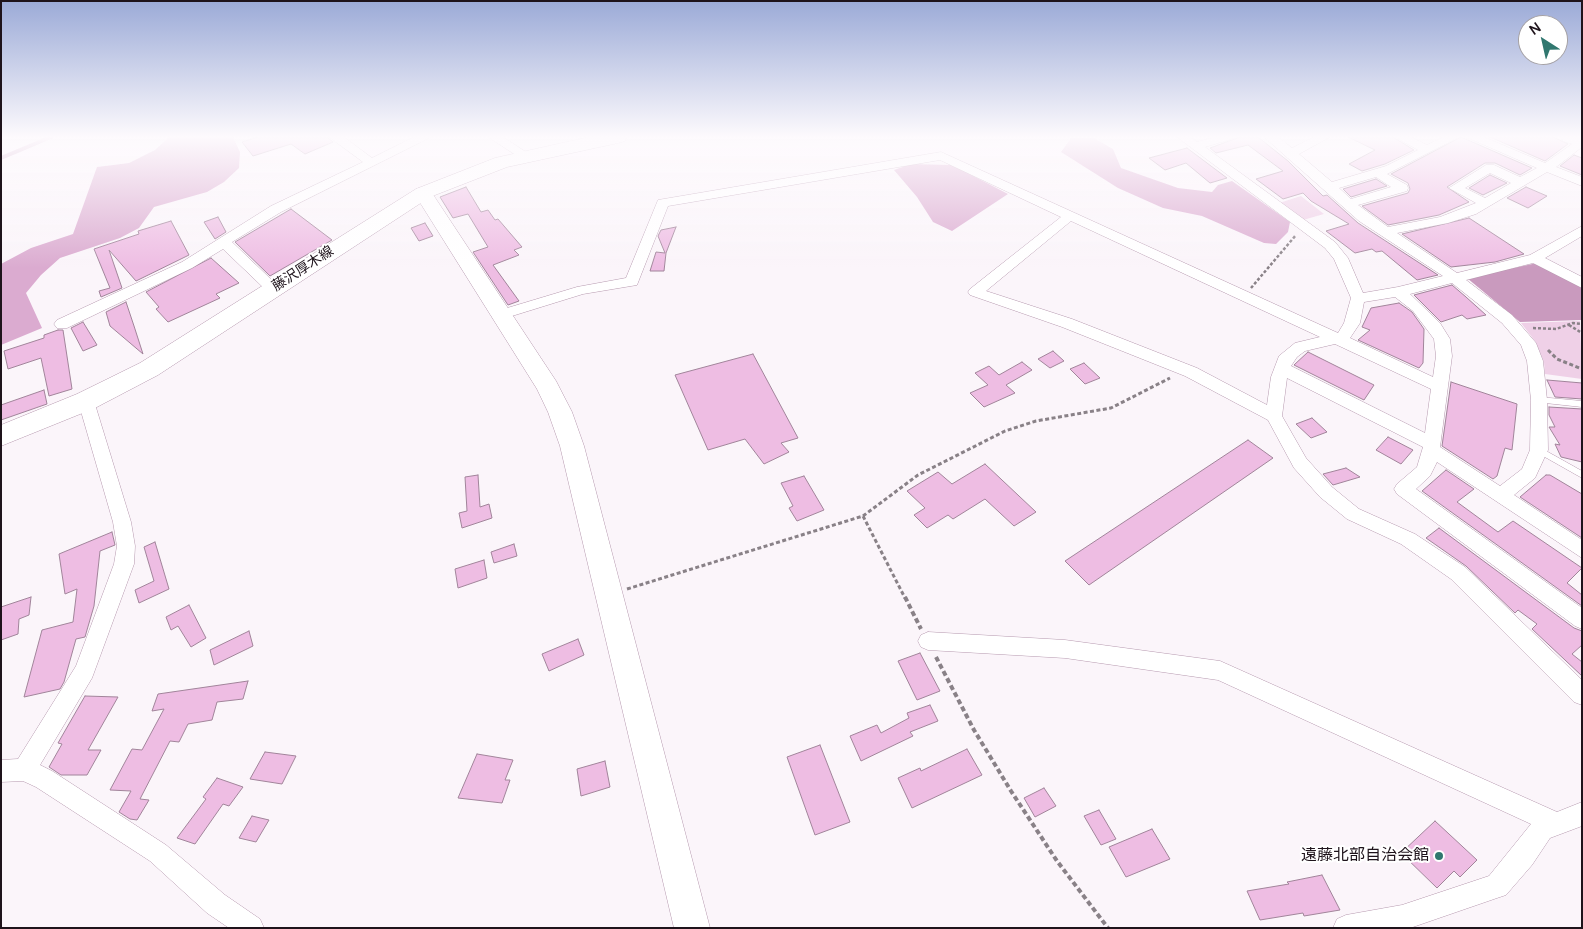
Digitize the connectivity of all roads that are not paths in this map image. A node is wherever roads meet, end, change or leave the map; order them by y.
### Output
1 (336, 180) edge
2 (453, 180) edge
3 (793, 180) edge
4 (993, 180) edge
5 (1242, 180) edge
6 (1322, 180) edge
7 (1355, 180) edge
8 (1389, 180) edge
9 (1468, 180) edge
10 (1516, 180) edge
11 (1526, 180) edge
12 (1522, 183) junction
13 (1330, 187) junction
14 (423, 193) junction
15 (1486, 203) junction
16 (1348, 204) junction
17 (1070, 216) junction
18 (1582, 230) edge
19 (1384, 232) junction
20 (224, 242) junction
21 (1536, 258) junction
22 (1456, 278) junction
23 (1582, 283) edge
24 (273, 289) junction
25 (1398, 292) junction
26 (1358, 298) junction
27 (499, 314) junction
28 (62, 324) dead end
29 (1339, 339) junction
30 (1283, 370) junction
31 (1439, 386) junction
32 (1539, 400) junction
33 (86, 401) junction
34 (1582, 404) edge
35 (1274, 416) junction
36 (1, 436) edge
37 (1431, 447) junction
38 (1539, 450) junction
39 (1581, 475) edge
40 (1501, 496) junction
41 (1581, 550) edge
42 (1582, 620) edge
43 (928, 641) road end
44 (1582, 695) edge
45 (12, 770) edge
46 (1582, 814) edge
47 (1558, 824) junction
48 (1406, 923) edge
49 (251, 928) edge
50 (692, 928) edge
51 (1346, 928) edge

1 - 20 street
2 - 14 main road, 藤沢厚木線
3 - 27 street
4 - 17 street
5 - 26 street
6 - 13 street
7 - 13 street
8 - 16 street
9 - 15 street
10 - 12 street
11 - 12 street
12 - 15 street
13 - 16 street
14 - 24 main road, 藤沢厚木線
14 - 27 street
15 - 19 street
16 - 19 street
17 - 29 street
17 - 35 street
18 - 21 street
19 - 22 street
20 - 24 street
20 - 28 street
21 - 22 street
21 - 23 street
22 - 25 street
22 - 32 street
24 - 33 main road, 藤沢厚木線
25 - 26 street
25 - 31 street
26 - 29 street
27 - 50 street
29 - 30 street
29 - 31 street
30 - 35 street
30 - 37 street
31 - 37 street
32 - 34 lane
32 - 38 street
33 - 36 main road, 藤沢厚木線
33 - 45 street
35 - 44 street
37 - 40 street
37 - 42 street
38 - 39 lane
38 - 40 street
40 - 41 street
43 - 47 street
45 - 49 street
46 - 47 street
47 - 48 street
48 - 51 street

